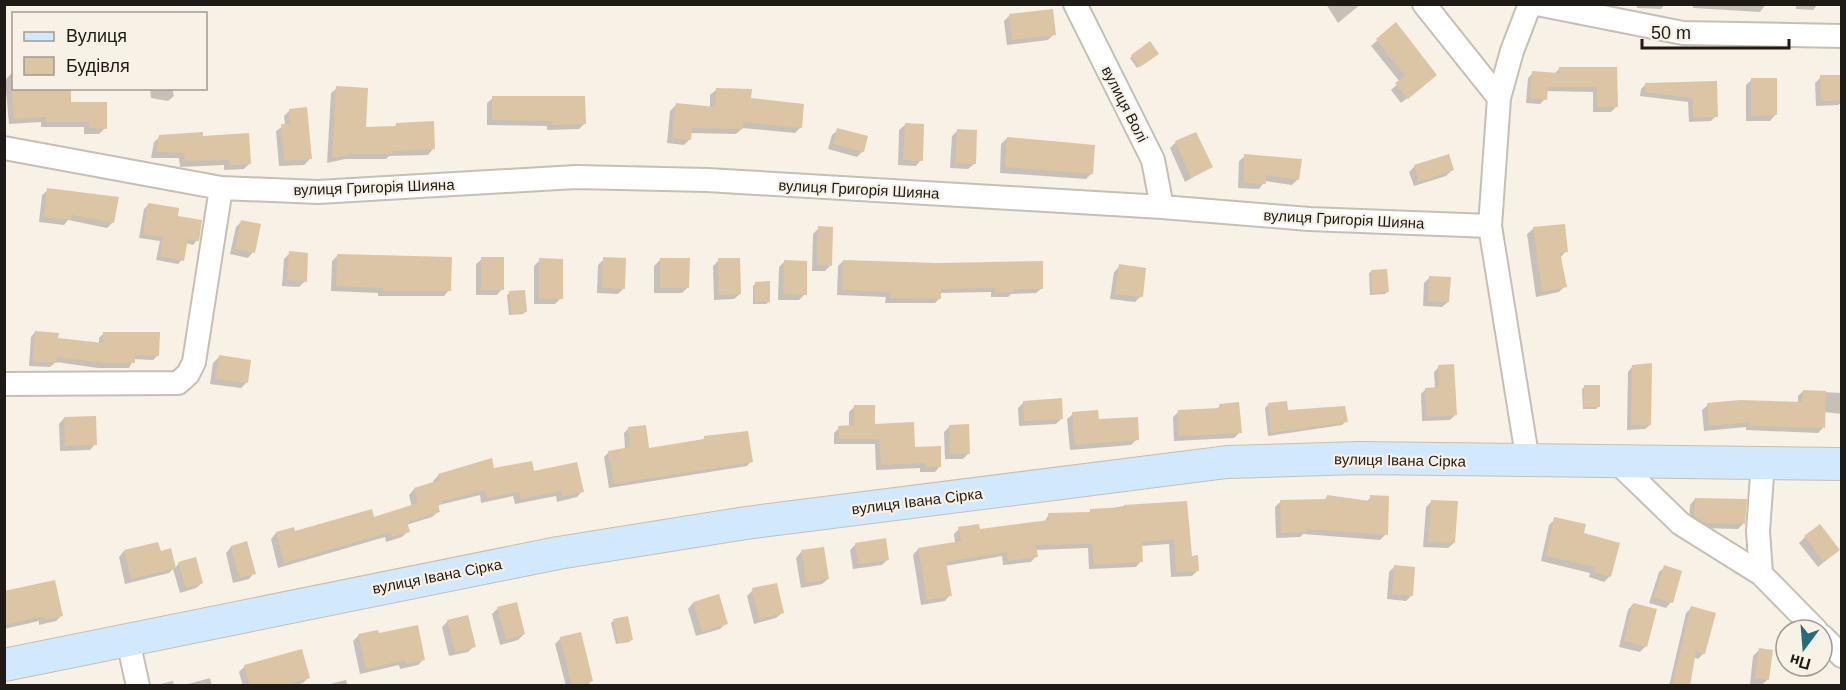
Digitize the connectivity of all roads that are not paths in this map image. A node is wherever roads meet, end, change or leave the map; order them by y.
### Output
1 (1075, 4) edge
2 (1424, 4) edge
3 (1530, 4) edge
4 (1536, 4) edge
5 (1842, 36) edge
6 (1499, 98) junction
7 (4, 148) edge
8 (221, 188) junction
9 (1162, 207) junction
10 (1490, 226) junction
11 (4, 384) edge
12 (1528, 462) junction
13 (1617, 462) junction
14 (1763, 462) junction
15 (1842, 464) edge
16 (1761, 574) junction
17 (1804, 618) edge
18 (128, 640) junction
19 (4, 665) edge
20 (138, 686) edge

1 - 9 street, вулиця Волі
2 - 6 street
3 - 6 street
4 - 5 street
6 - 10 street
7 - 8 street, вулиця Григорія Шияна
8 - 9 street, вулиця Григорія Шияна
8 - 11 street
9 - 10 street, вулиця Григорія Шияна
10 - 12 street
12 - 13 street, вулиця Івана Сірка
12 - 18 street, вулиця Івана Сірка
13 - 14 street, вулиця Івана Сірка
13 - 16 street
14 - 15 street, вулиця Івана Сірка
14 - 16 street
16 - 17 street
18 - 19 street, вулиця Івана Сірка
18 - 20 street

